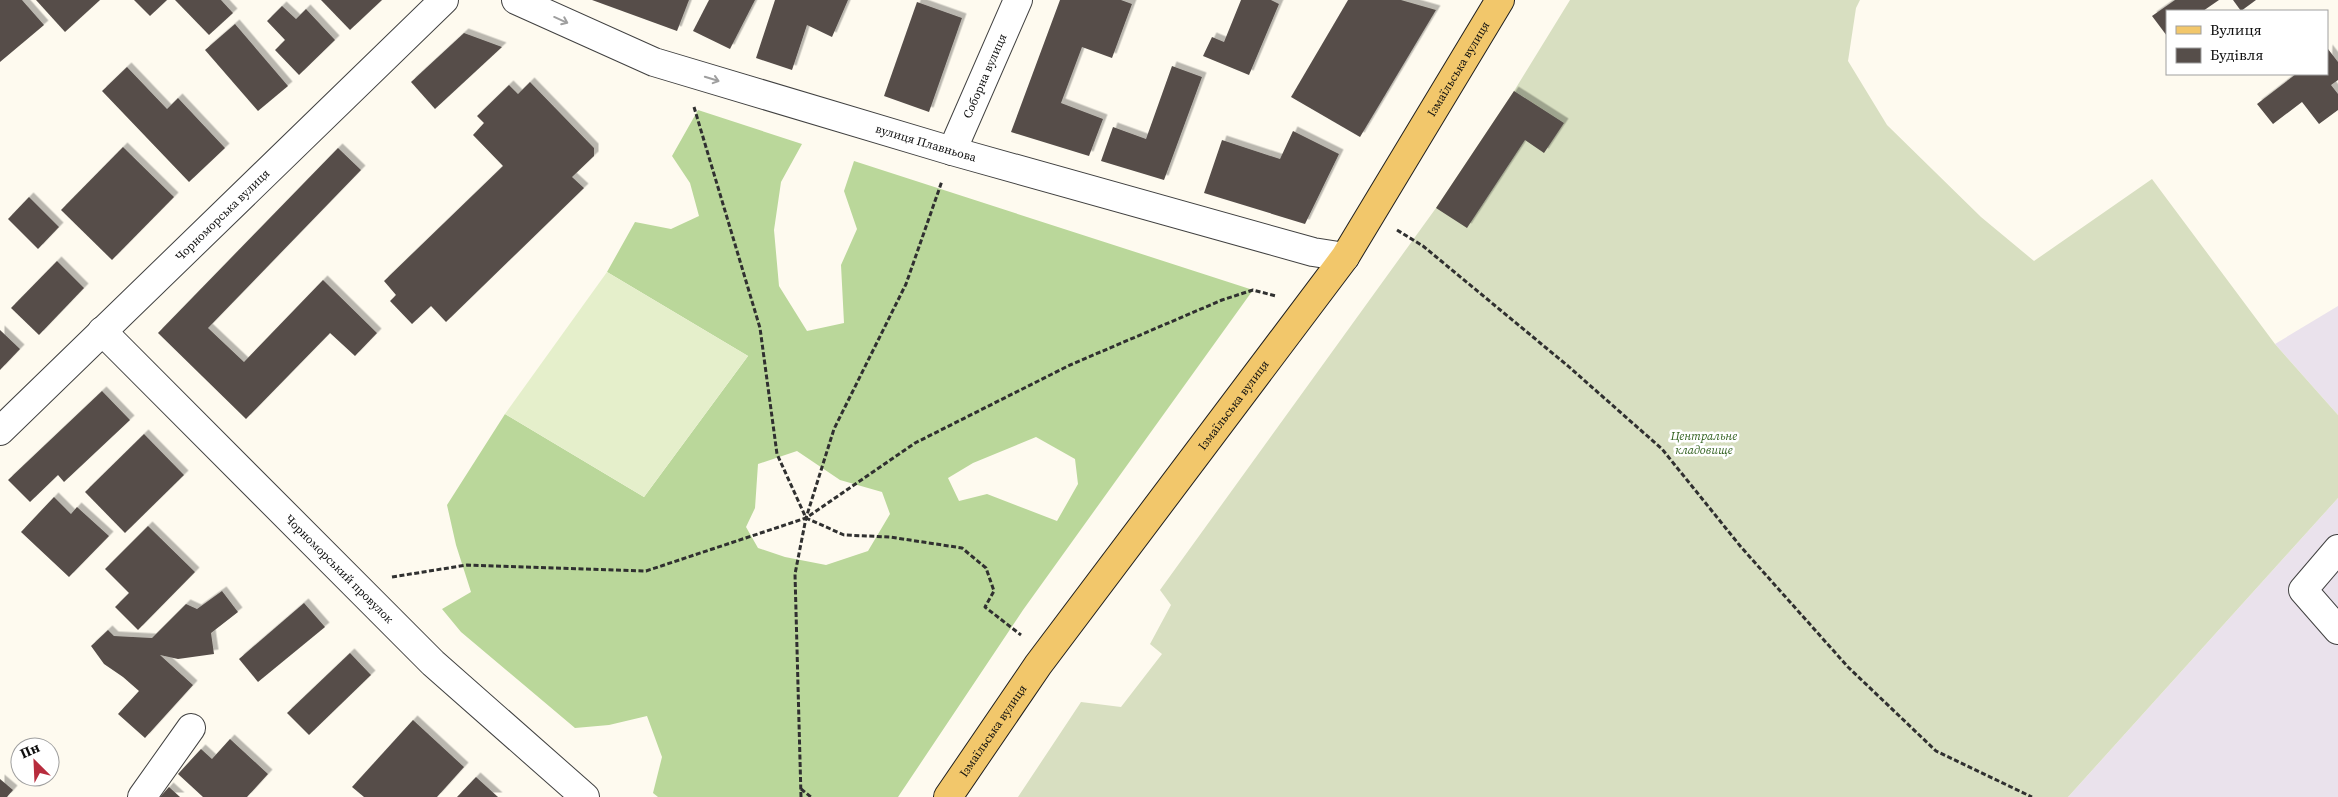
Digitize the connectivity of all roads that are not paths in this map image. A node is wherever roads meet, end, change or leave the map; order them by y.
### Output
1 (444, 0) edge
2 (516, 0) edge
3 (1018, 0) edge
4 (1500, 0) edge
5 (952, 151) junction
6 (1344, 257) junction
7 (102, 331) junction
8 (0, 431) edge
9 (2338, 549) edge
10 (2338, 630) edge
11 (191, 728) dead end
12 (142, 797) edge
13 (585, 797) edge
14 (948, 797) edge

1 - 7 street, Чорноморська вулиця
2 -> 5 street, вулиця Плавньова
3 - 5 street, Соборна вулиця
4 - 6 main road, Ізмаїльська вулиця
5 - 6 street, вулиця Плавньова
6 - 14 main road, Ізмаїльська вулиця
7 - 8 street, Чорноморська вулиця
7 - 13 street, Чорноморський провулок
9 - 10 street
11 - 12 street

